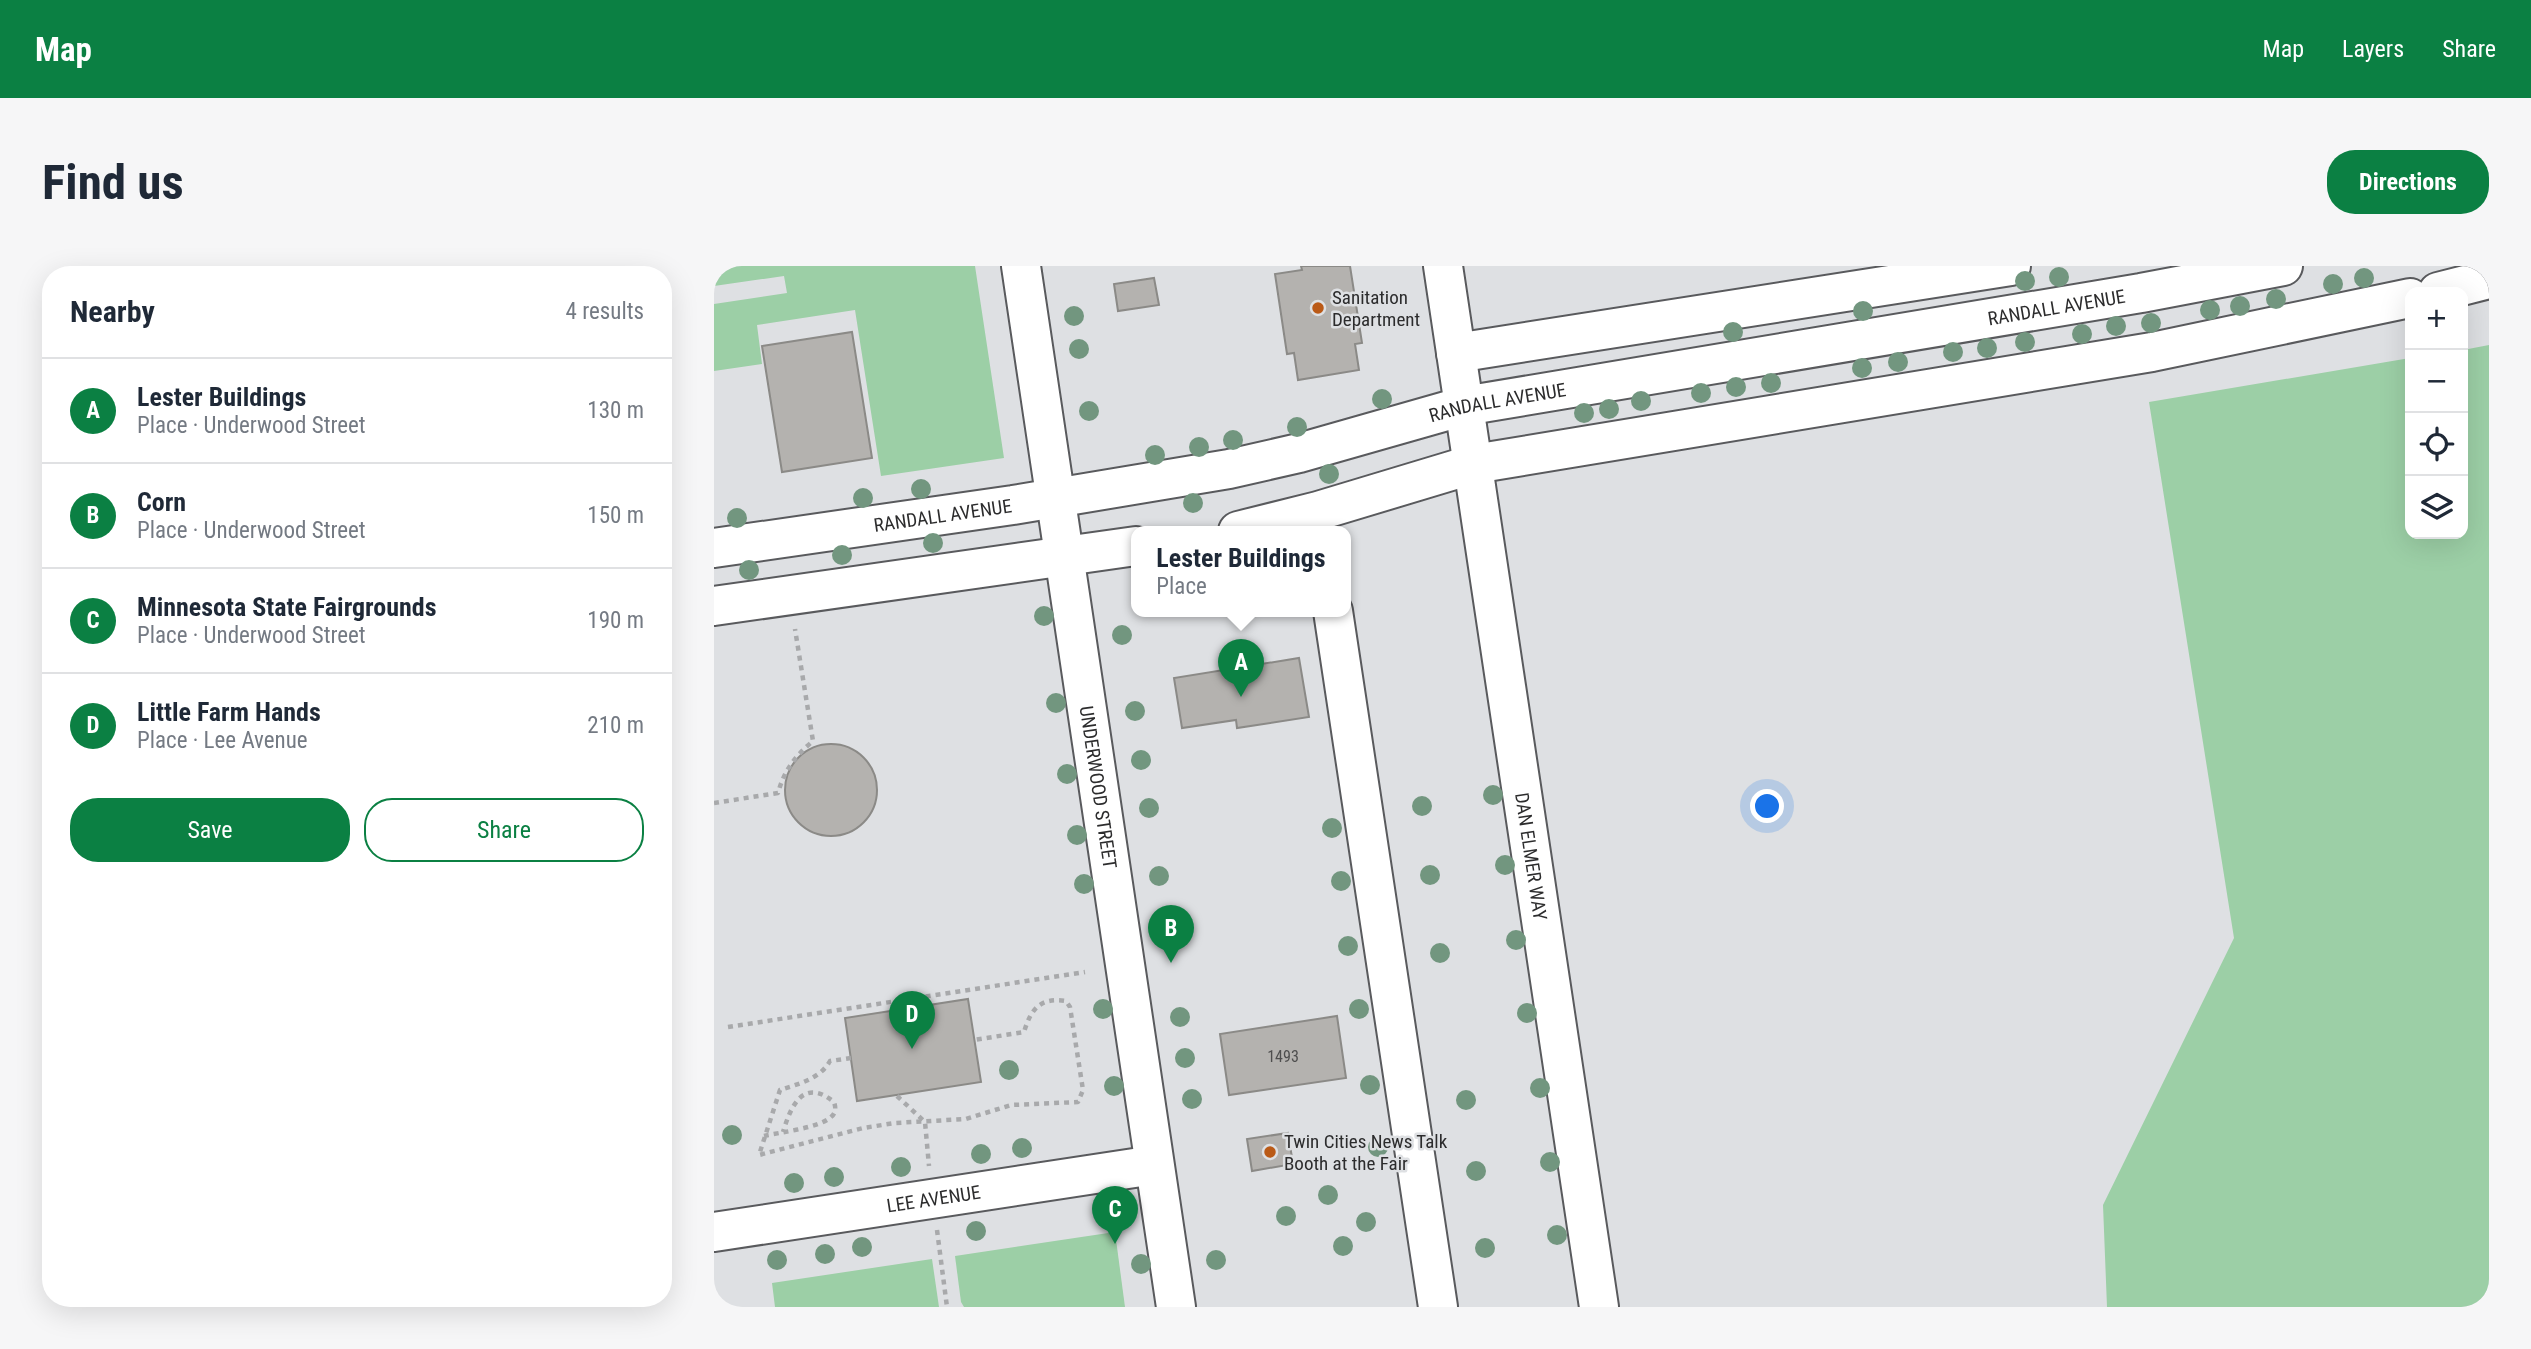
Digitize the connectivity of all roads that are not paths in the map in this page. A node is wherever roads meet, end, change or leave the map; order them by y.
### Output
1 (1021, 266) edge
2 (1443, 266) edge
3 (2011, 266) edge
4 (2283, 266) edge
5 (2489, 279) edge
6 (2458, 287) edge
7 (2405, 299) edge
8 (1456, 353) junction
9 (1464, 406) junction
10 (1474, 464) junction
11 (1057, 498) junction
12 (1320, 521) edge
13 (1279, 526) edge
14 (1131, 547) edge
15 (714, 548) edge
16 (1065, 557) junction
17 (714, 606) edge
18 (1334, 617) edge
19 (1154, 1165) junction
20 (714, 1232) edge
21 (1176, 1307) edge
22 (1438, 1307) edge
23 (1599, 1307) edge

1 - 11 street, UNDERWOOD STREET
2 - 8 street, DAN ELMER WAY
3 - 8 street
4 - 9 street, RANDALL AVENUE
5 - 6 street
7 - 10 street
8 - 9 street, DAN ELMER WAY
9 - 10 street, DAN ELMER WAY
9 - 11 street, RANDALL AVENUE
10 - 12 street
10 - 23 street, DAN ELMER WAY
11 - 15 street, RANDALL AVENUE
11 - 16 street, UNDERWOOD STREET
12 - 13 street
14 - 16 street
16 - 17 street
16 - 19 street, UNDERWOOD STREET
18 - 22 street
19 - 20 street, LEE AVENUE
19 - 21 street, UNDERWOOD STREET

